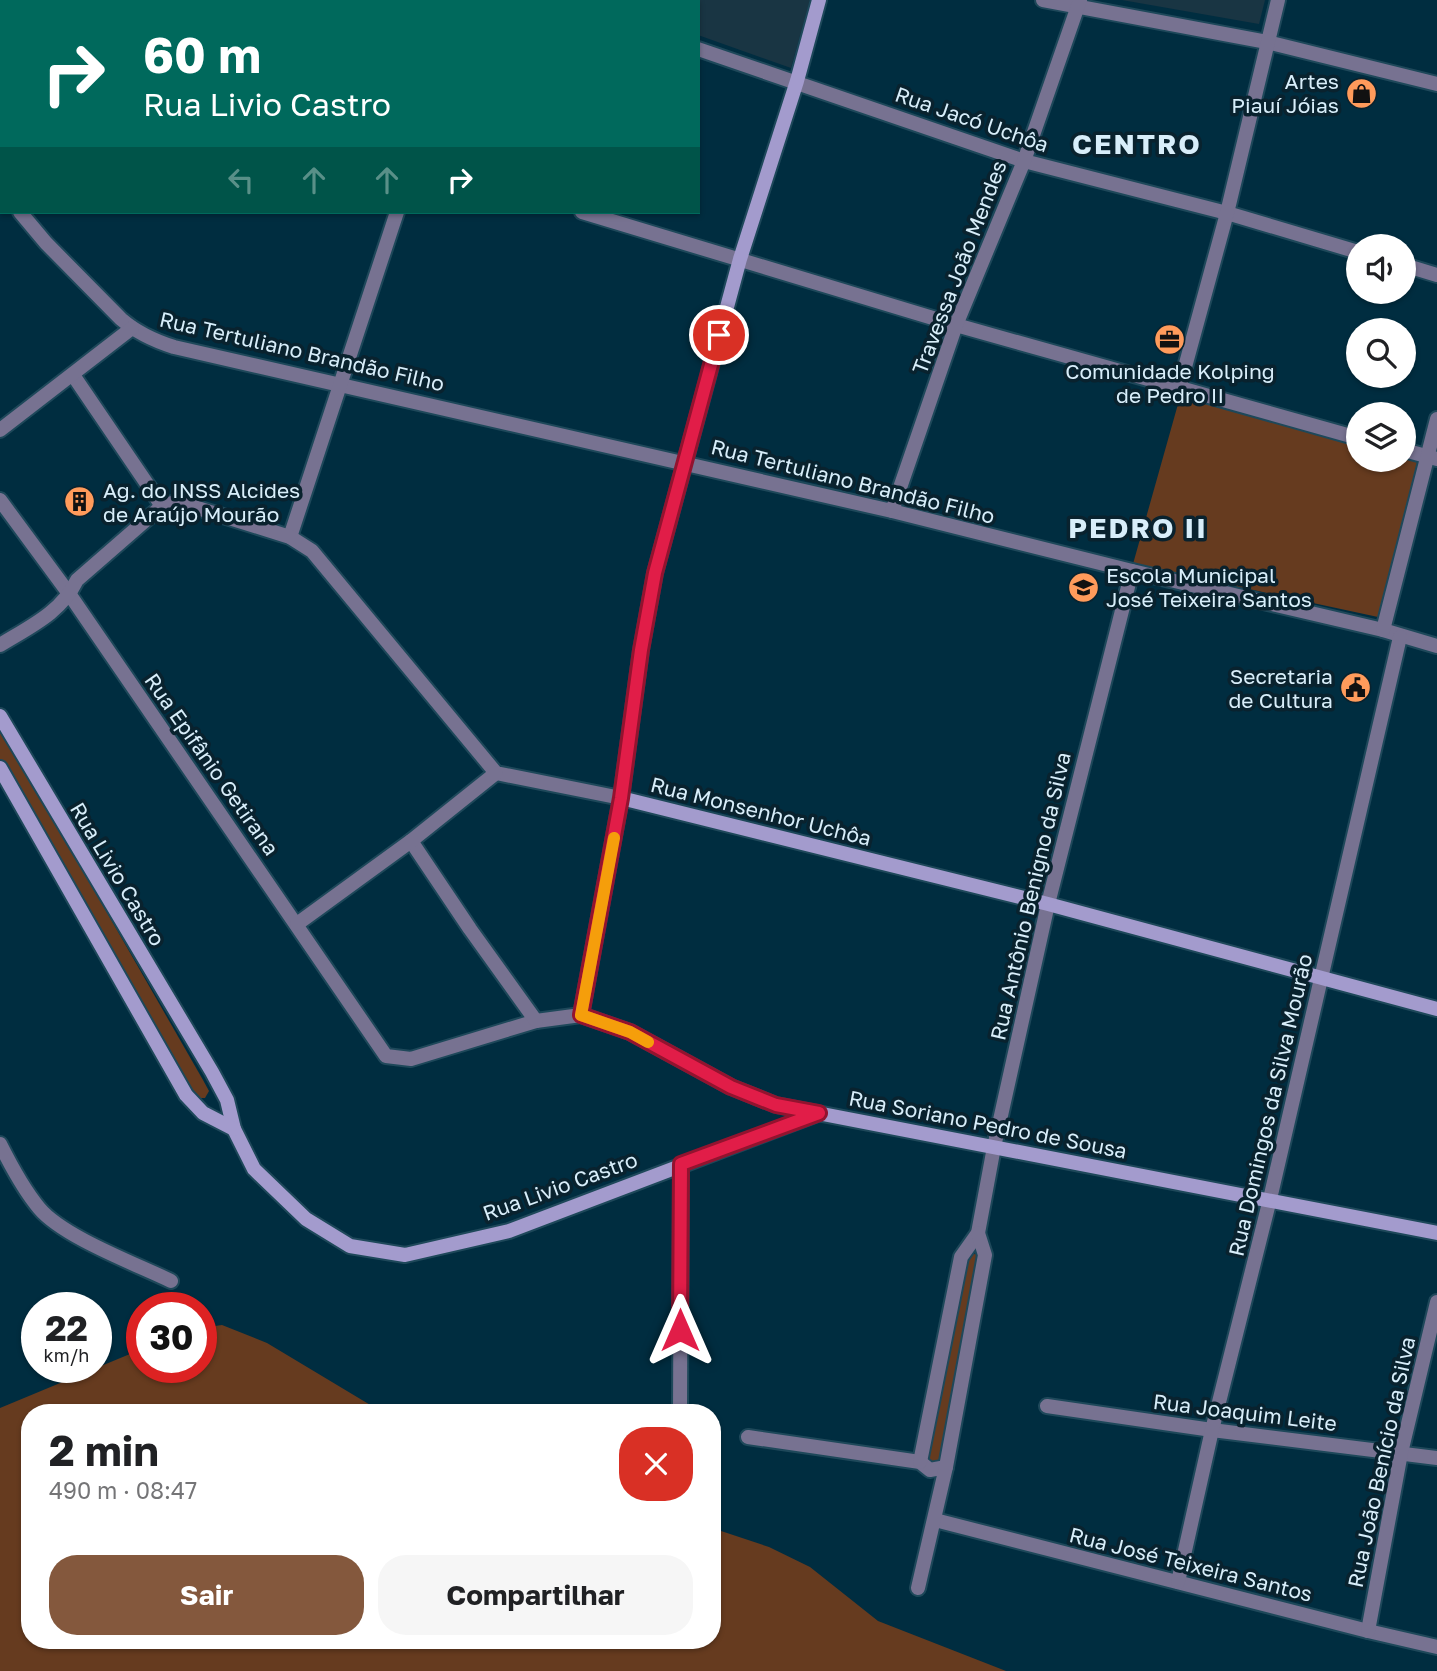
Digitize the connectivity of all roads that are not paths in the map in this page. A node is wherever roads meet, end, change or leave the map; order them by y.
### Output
1 (820, 0) edge
2 (1043, 0) edge
3 (1278, 0) edge
4 (1079, 3) edge
5 (1267, 42) junction
6 (700, 50) edge
7 (797, 81) junction
8 (1437, 84) edge
9 (1024, 161) junction
10 (1227, 213) junction
11 (22, 214) edge
12 (396, 214) edge
13 (589, 214) edge
14 (1346, 248) edge
15 (740, 259) junction
16 (1416, 269) edge
17 (1437, 275) edge
18 (956, 324) junction
19 (132, 328) junction
20 (73, 375) junction
21 (341, 383) junction
22 (1179, 389) junction
23 (1437, 419) edge
24 (0, 430) edge
25 (1346, 435) edge
26 (1432, 458) edge
27 (685, 462) junction
28 (0, 499) edge
29 (162, 506) junction
30 (892, 511) junction
31 (290, 537) junction
32 (1132, 571) junction
33 (70, 595) junction
34 (1383, 630) junction
35 (1400, 636) junction
36 (0, 645) edge
37 (1437, 646) edge
38 (0, 716) edge
39 (0, 768) edge
40 (496, 773) junction
41 (621, 798) junction
42 (411, 841) junction
43 (1048, 904) junction
44 (297, 924) junction
45 (1321, 977) junction
46 (1437, 1009) edge
47 (581, 1015) junction
48 (536, 1021) junction
49 (386, 1056) joint
50 (819, 1113) junction
51 (234, 1129) junction
52 (0, 1144) edge
53 (994, 1147) junction
54 (681, 1164) junction
55 (1270, 1199) junction
56 (978, 1233) junction
57 (1437, 1233) edge
58 (171, 1282) dead end
59 (1437, 1301) edge
60 (680, 1404) edge
61 (1047, 1406) dead end
62 (1212, 1430) junction
63 (748, 1437) dead end
64 (1401, 1453) junction
65 (1437, 1458) edge
66 (920, 1462) junction
67 (946, 1468) junction
68 (935, 1520) junction
69 (1178, 1582) junction
70 (918, 1588) dead end
71 (1368, 1631) junction
72 (1437, 1647) edge

1 - 7 street
2 - 4 street
3 - 5 street
4 - 5 street
4 - 9 street, Travessa João Mendes
5 - 8 street
5 - 10 street
6 - 7 street, Rua Jacó Uchôa
7 - 9 street, Rua Jacó Uchôa
7 - 15 street
9 - 10 street, Rua Jacó Uchôa
9 - 18 street, Travessa João Mendes
10 - 14 street, Rua Jacó Uchôa
10 - 22 street
11 - 19 street, Rua Tertuliano Brandão Filho
12 - 21 street
13 - 15 street
15 - 18 street
15 - 27 street
16 - 17 street
18 - 22 street
18 - 30 street, Travessa João Mendes
19 - 20 street
19 - 21 street, Rua Tertuliano Brandão Filho
20 - 24 street
20 - 29 street
21 - 27 street, Rua Tertuliano Brandão Filho
21 - 31 street
22 - 25 street
23 - 26 street
26 - 34 street
27 - 30 street, Rua Tertuliano Brandão Filho
27 - 41 street
28 - 33 street, Rua Epifânio Getirana
29 - 31 street
29 - 33 street
30 - 32 street, Rua Tertuliano Brandão Filho
31 - 40 street
32 - 34 street, Rua Tertuliano Brandão Filho
32 - 43 street, Rua Antônio Benigno da Silva
33 - 36 street
33 - 44 street, Rua Epifânio Getirana
34 - 35 street, Rua Tertuliano Brandão Filho
35 - 37 street, Rua Tertuliano Brandão Filho
35 - 45 street, Rua Domingos da Silva Mourão
38 - 51 street, Rua Livio Castro
39 - 51 street
40 - 41 street, Rua Monsenhor Uchôa
40 - 42 street
41 - 43 street, Rua Monsenhor Uchôa
41 - 47 street
42 - 44 street
42 - 48 street
43 - 45 street, Rua Monsenhor Uchôa
43 - 53 street, Rua Antônio Benigno da Silva
44 - 49 street, Rua Epifânio Getirana
45 - 46 street, Rua Monsenhor Uchôa
45 - 55 street, Rua Domingos da Silva Mourão
47 - 48 street, Rua Soriano Pedro de Sousa
47 - 50 street, Rua Soriano Pedro de Sousa
48 - 49 street, Rua Soriano Pedro de Sousa
50 - 53 street, Rua Soriano Pedro de Sousa
50 - 54 street, Rua Livio Castro
51 - 54 street, Rua Livio Castro
52 - 58 street
53 - 55 street, Rua Soriano Pedro de Sousa
53 - 56 street, Rua Antônio Benigno da Silva
54 - 60 street
55 - 57 street, Rua Soriano Pedro de Sousa
55 - 62 street, Rua Domingos da Silva Mourão
56 - 66 street, Rua Antônio Benigno da Silva
56 - 67 street, Rua Antônio Benigno da Silva
59 - 64 street, Rua João Benício da Silva
61 - 62 street, Rua Joaquim Leite
62 - 64 street, Rua Joaquim Leite
62 - 69 street, Rua Domingos da Silva Mourão
63 - 66 street
64 - 65 street, Rua Joaquim Leite
64 - 71 street, Rua João Benício da Silva
66 - 67 street
67 - 68 street, Rua Antônio Benigno da Silva
68 - 69 street, Rua José Teixeira Santos
68 - 70 street, Rua Antônio Benigno da Silva
69 - 71 street, Rua José Teixeira Santos
71 - 72 street, Rua José Teixeira Santos

